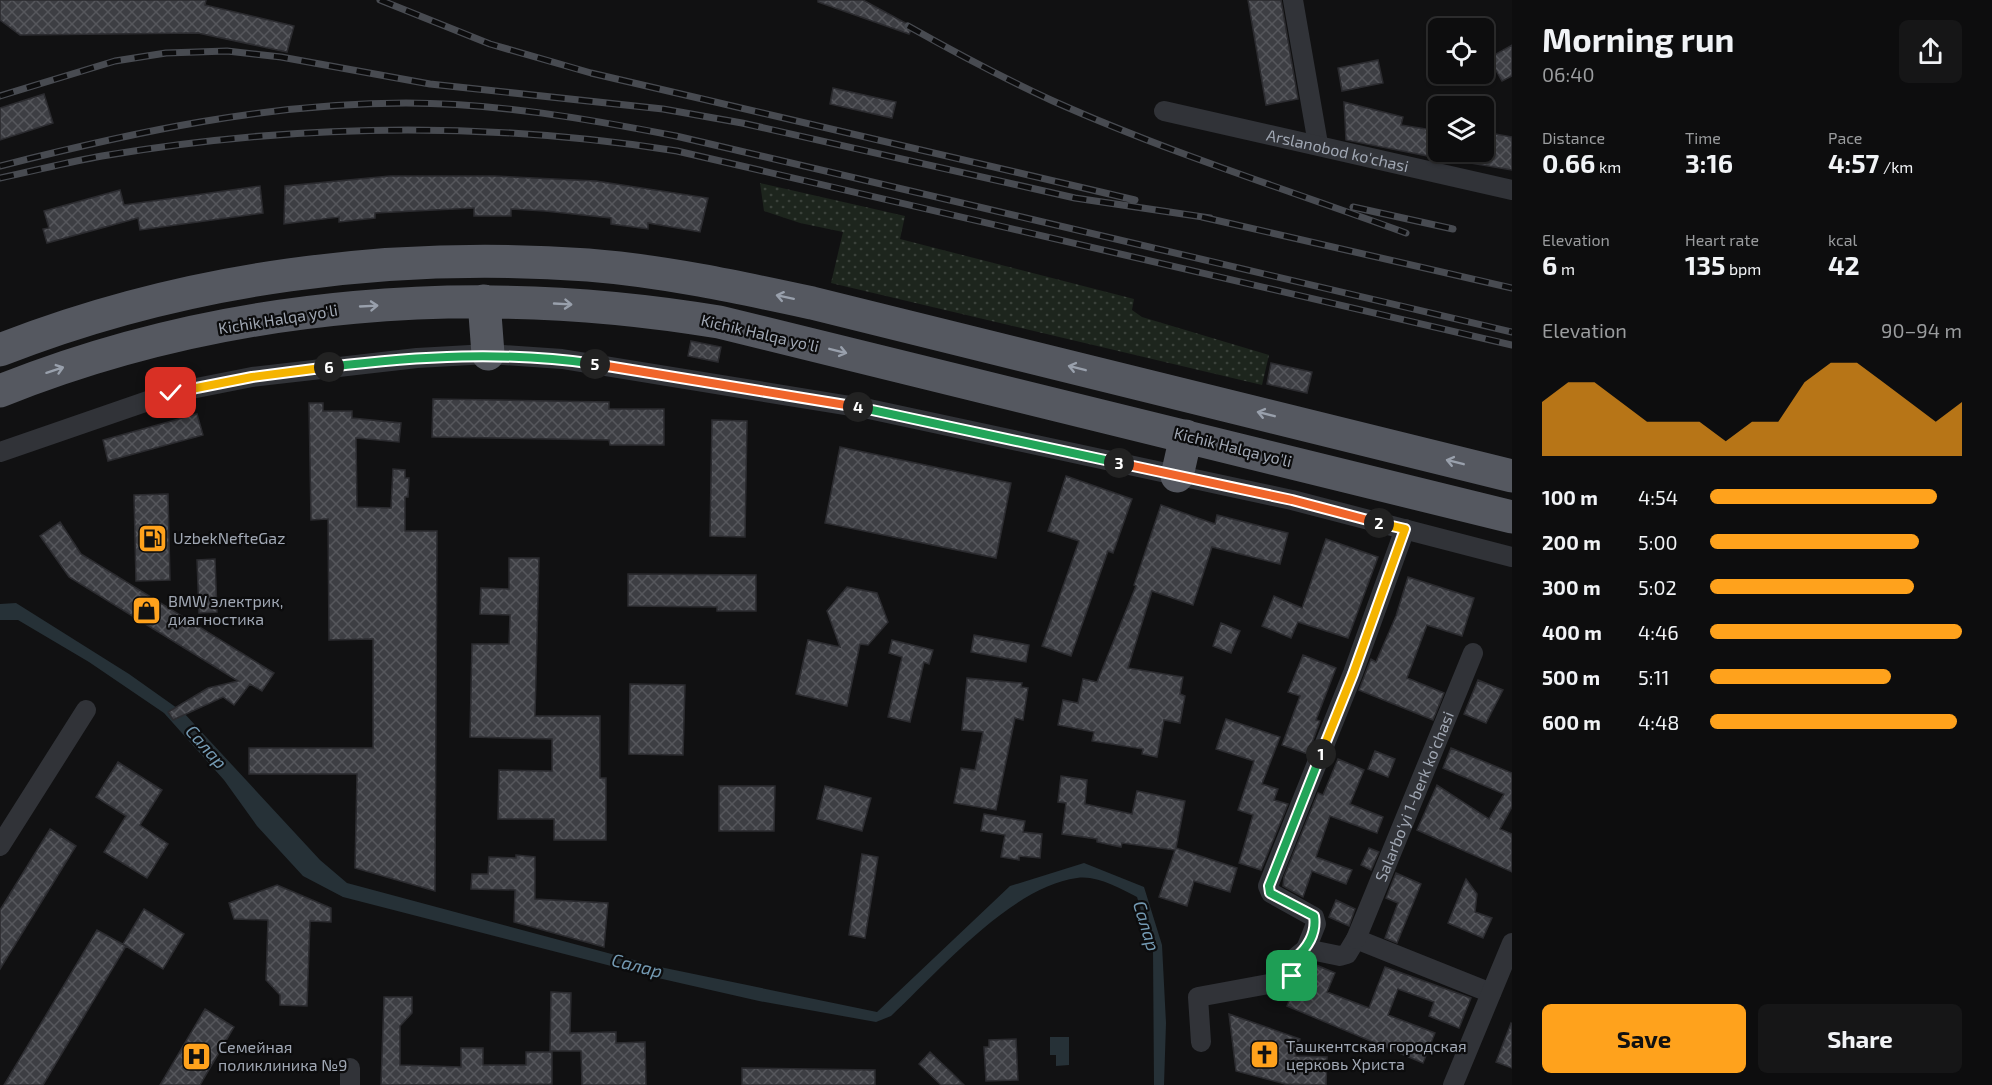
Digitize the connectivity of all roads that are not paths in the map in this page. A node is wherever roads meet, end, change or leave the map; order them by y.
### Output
1 (1293, 0) edge
2 (1164, 111) dead end
3 (1318, 144) junction
4 (1512, 190) edge
5 (180, 295) junction
6 (484, 301) junction
7 (189, 334) junction
8 (0, 350) edge
9 (488, 354) junction
10 (0, 391) edge
11 (1186, 436) junction
12 (0, 452) edge
13 (1178, 476) junction
14 (1512, 476) edge
15 (1512, 517) edge
16 (1405, 529) junction
17 (1512, 557) edge
18 (1473, 653) dead end
19 (86, 710) dead end
20 (0, 846) edge
21 (1356, 939) junction
22 (1512, 943) edge
23 (1306, 949) junction
24 (1491, 993) junction
25 (1201, 1042) dead end
26 (1453, 1085) edge

1 - 3 street
2 - 3 street, Arslanobod ko'chasi
3 - 4 street, Arslanobod ko'chasi
5 - 7 highway
5 - 8 highway
14 -> 5 highway
7 -> 6 highway, Kichik Halqa yo'li
6 - 9 highway
6 -> 11 highway, Kichik Halqa yo'li
10 -> 7 highway, Kichik Halqa yo'li
9 - 12 street
9 - 13 street
11 - 13 highway
11 - 15 highway, Kichik Halqa yo'li
13 - 16 street
16 - 17 street
16 - 23 street
18 - 21 street, Salarbo'yi 1-berk ko'chasi
19 - 20 street
21 - 23 street
21 - 24 street
22 - 24 street
23 - 25 street
24 - 26 street

